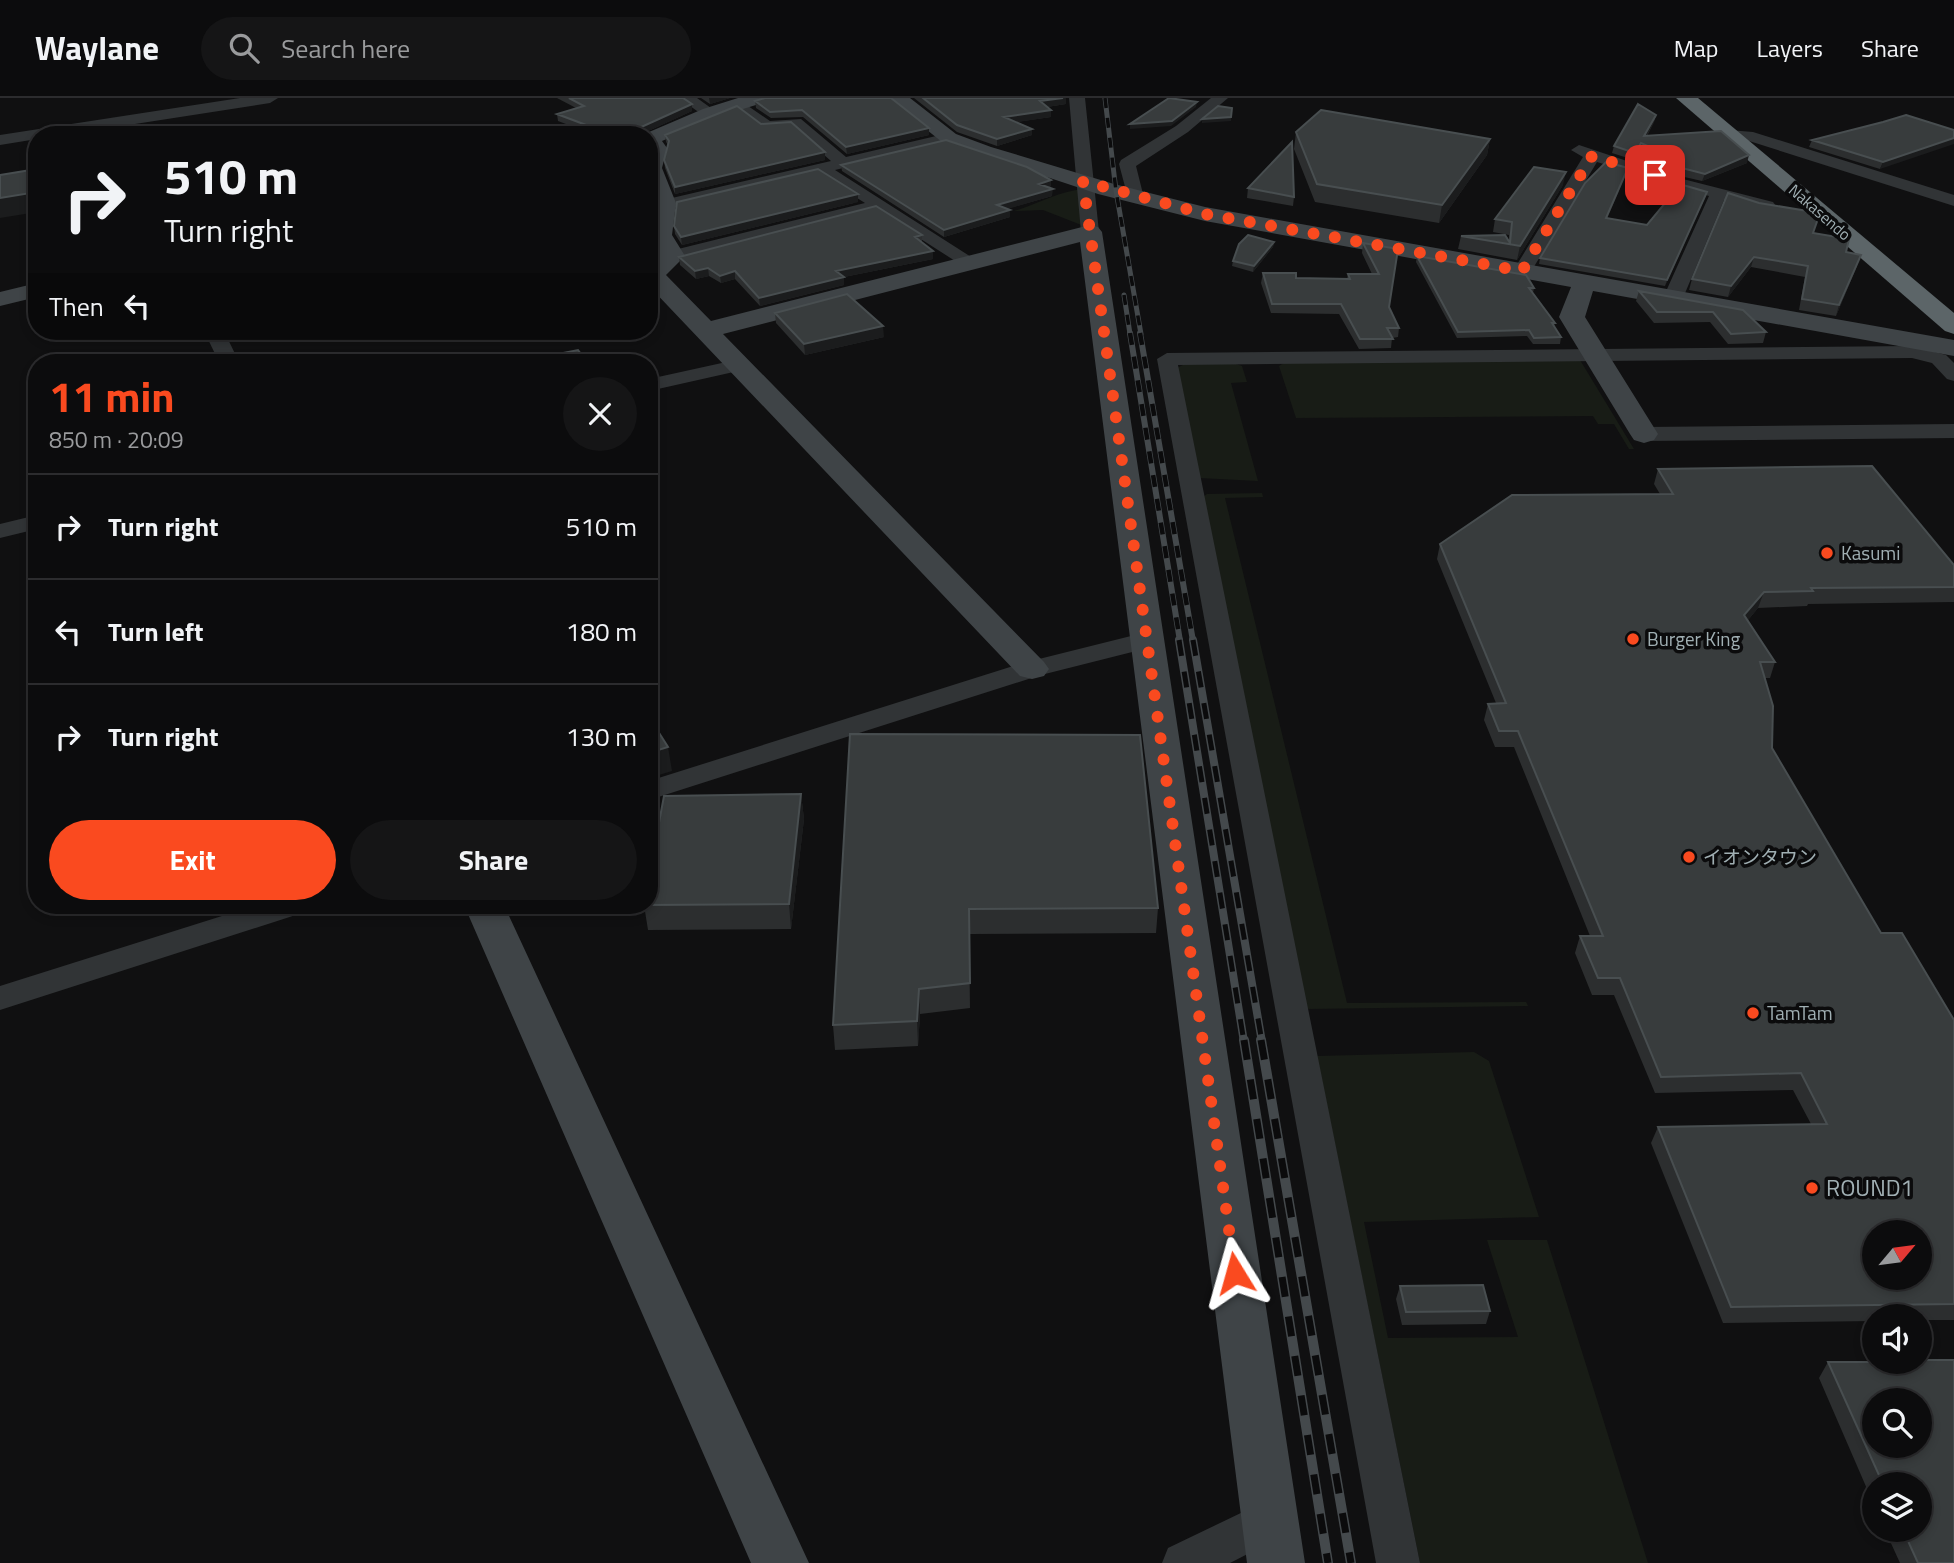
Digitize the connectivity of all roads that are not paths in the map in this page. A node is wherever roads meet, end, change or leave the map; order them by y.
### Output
1 (270, 98) edge
2 (687, 98) edge
3 (758, 98) edge
4 (897, 98) edge
5 (1077, 98) edge
6 (1220, 98) edge
7 (1686, 98) edge
8 (738, 104) junction
9 (710, 113) junction
10 (122, 122) edge
11 (95, 126) edge
12 (1729, 135) junction
13 (28, 136) edge
14 (658, 136) edge
15 (949, 138) junction
16 (0, 140) edge
17 (843, 163) junction
18 (821, 168) junction
19 (1083, 181) junction
20 (658, 184) edge
21 (1719, 192) junction
22 (1134, 194) junction
23 (1954, 201) edge
24 (880, 205) junction
25 (658, 213) edge
26 (1822, 215) junction
27 (658, 217) edge
28 (658, 225) edge
29 (1090, 232) junction
30 (673, 256) junction
31 (970, 262) junction
32 (658, 270) edge
33 (1522, 271) junction
34 (658, 281) edge
35 (1585, 282) junction
36 (28, 292) edge
37 (1673, 298) junction
38 (0, 299) edge
39 (1954, 326) edge
40 (706, 330) junction
41 (1954, 348) edge
42 (1927, 350) junction
43 (1594, 355) junction
44 (740, 365) junction
45 (1954, 374) edge
46 (658, 383) edge
47 (1954, 431) edge
48 (1644, 434) joint
49 (28, 525) edge
50 (0, 531) edge
51 (1147, 640) junction
52 (1032, 669) junction
53 (658, 788) edge
54 (263, 914) edge
55 (488, 914) edge
56 (0, 998) edge
57 (1273, 1541) edge
58 (780, 1563) edge
59 (1184, 1563) edge
60 (1398, 1563) edge

1 - 10 street
2 - 9 street
3 - 8 street
4 - 15 street
5 - 19 street
6 - 22 street
7 - 12 highway, Nakasendo
8 - 9 street
8 - 17 street
9 - 14 street
10 - 11 street
12 - 23 street
12 - 26 highway, Nakasendo
13 - 16 street
15 - 17 street
15 - 19 street
17 - 18 street
18 - 24 street
18 - 27 street
19 - 22 street
19 - 29 street
20 - 25 street
21 - 26 street
21 - 33 street
21 - 37 street
22 - 33 street
24 - 30 street
24 - 31 street
26 - 39 highway, Nakasendo
28 - 30 street
29 - 31 street
29 - 51 street
30 - 32 street
31 - 40 street
33 - 35 street
34 - 40 street
35 - 37 street
35 - 43 street
36 - 38 street
37 - 42 street
40 - 44 street
41 - 42 street
42 - 43 street
42 - 45 street
43 - 48 street
43 - 60 street
44 - 46 street
44 - 52 street
47 - 48 street
49 - 50 street
51 - 52 street
51 - 57 street
52 - 53 street
54 - 56 street
55 - 58 street
57 - 59 street

